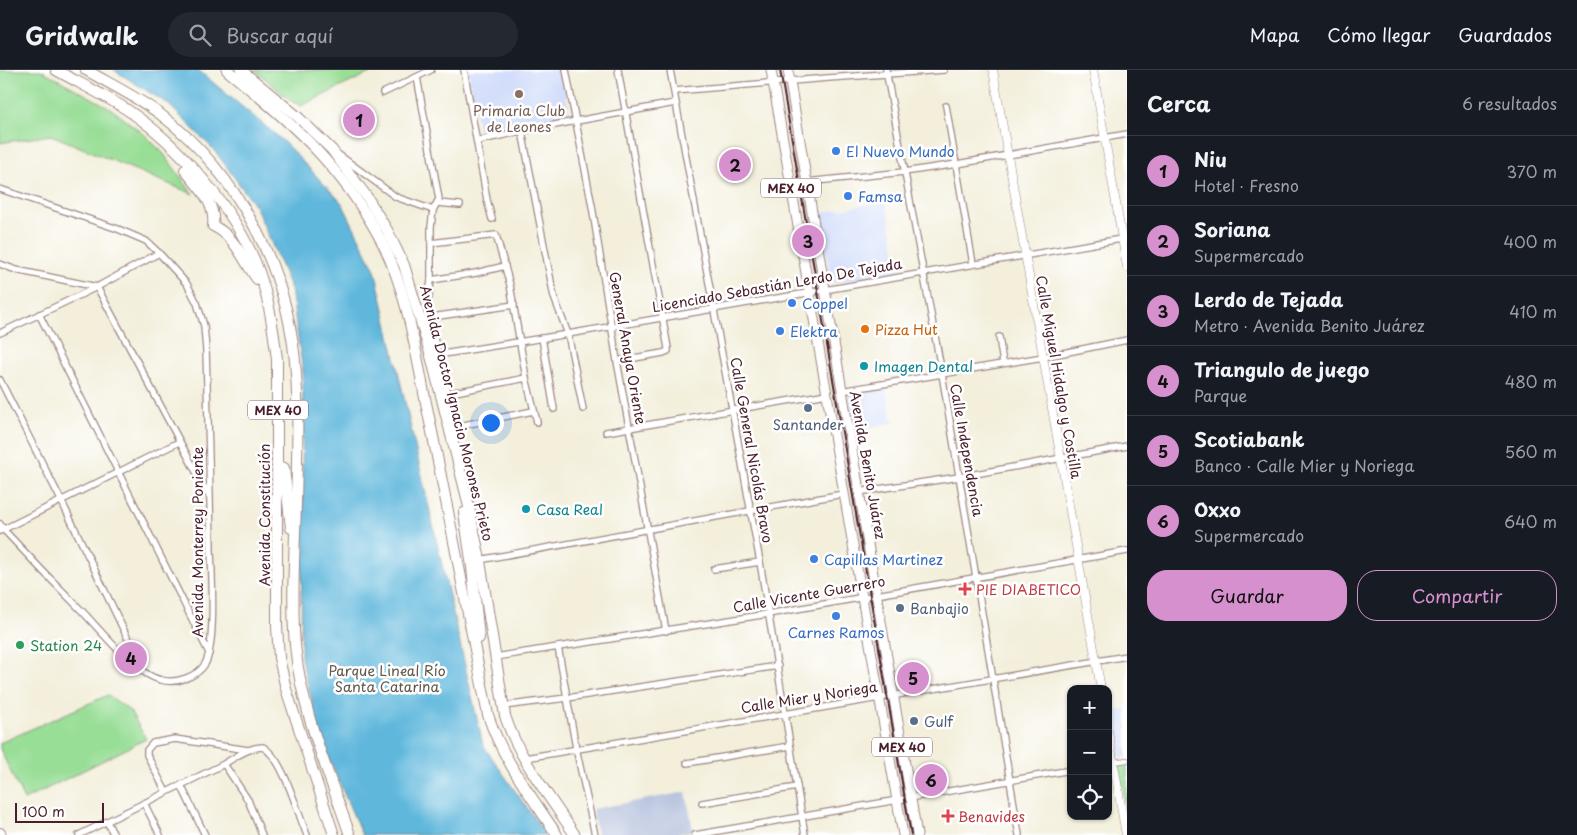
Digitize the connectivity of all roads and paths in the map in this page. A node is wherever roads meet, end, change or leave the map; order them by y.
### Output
1 (56, 70) edge
2 (86, 70) edge
3 (227, 70) edge
4 (241, 70) edge
5 (430, 70) edge
6 (464, 70) edge
7 (566, 70) edge
8 (618, 70) edge
9 (670, 70) edge
10 (771, 70) edge
11 (788, 70) edge
12 (944, 70) edge
13 (993, 70) edge
14 (1093, 70) edge
15 (887, 72) edge
16 (417, 77) junction
17 (790, 82) junction
18 (773, 83) junction
19 (674, 91) junction
20 (382, 93) dead end
21 (675, 103) junction
22 (946, 106) dead end
23 (626, 113) junction
24 (575, 121) junction
25 (522, 131) junction
26 (1127, 134) edge
27 (1104, 138) junction
28 (478, 141) junction
29 (172, 147) junction
30 (332, 150) junction
31 (1008, 156) junction
32 (957, 164) junction
33 (904, 172) junction
34 (806, 182) junction
35 (0, 189) edge
36 (437, 203) junction
37 (460, 205) dead end
38 (433, 210) junction
39 (492, 219) dead end
40 (1125, 238) edge
41 (430, 243) junction
42 (159, 253) junction
43 (1025, 256) junction
44 (0, 264) edge
45 (973, 264) junction
46 (505, 266) junction
47 (1127, 266) edge
48 (924, 273) junction
49 (432, 280) junction
50 (96, 287) junction
51 (265, 288) junction
52 (825, 290) junction
53 (809, 293) junction
54 (514, 305) junction
55 (713, 309) junction
56 (39, 314) junction
57 (425, 318) junction
58 (662, 318) junction
59 (611, 326) junction
60 (0, 333) edge
61 (568, 334) junction
62 (999, 337) dead end
63 (542, 338) junction
64 (1127, 340) edge
65 (520, 341) junction
66 (435, 355) junction
67 (1043, 357) junction
68 (617, 361) junction
69 (1004, 363) junction
70 (942, 374) junction
71 (526, 378) junction
72 (0, 380) edge
73 (841, 391) junction
74 (444, 394) junction
75 (826, 394) junction
76 (554, 409) dead end
77 (583, 409) dead end
78 (533, 411) junction
79 (732, 411) junction
80 (536, 422) dead end
81 (449, 428) junction
82 (629, 428) junction
83 (606, 432) dead end
84 (278, 433) junction
85 (179, 442) junction
86 (453, 443) junction
87 (1127, 446) edge
88 (1061, 459) junction
89 (119, 471) junction
90 (959, 476) junction
91 (858, 492) junction
92 (843, 494) junction
93 (210, 498) junction
94 (61, 500) junction
95 (751, 511) junction
96 (1, 528) edge
97 (648, 529) junction
98 (1127, 551) edge
99 (295, 554) junction
100 (1079, 559) junction
101 (479, 560) junction
102 (760, 562) junction
103 (714, 569) dead end
104 (976, 578) junction
105 (876, 595) junction
106 (861, 597) junction
107 (768, 614) junction
108 (666, 630) junction
109 (131, 644) junction
110 (558, 647) junction
111 (122, 652) junction
112 (209, 652) junction
113 (1127, 656) edge
114 (495, 657) junction
115 (1097, 661) junction
116 (778, 666) junction
117 (144, 672) junction
118 (994, 679) junction
119 (1100, 685) edge
120 (482, 686) junction
121 (894, 696) junction
122 (567, 698) junction
123 (879, 698) junction
124 (503, 706) junction
125 (785, 715) junction
126 (790, 746) junction
127 (576, 748) junction
128 (248, 750) junction
129 (524, 758) junction
130 (1127, 760) edge
131 (687, 763) dead end
132 (1112, 763) edge
133 (224, 764) junction
134 (1112, 768) edge
135 (1067, 771) edge
136 (1010, 781) junction
137 (181, 785) junction
138 (797, 787) junction
139 (166, 792) junction
140 (910, 798) junction
141 (896, 800) junction
142 (144, 803) junction
143 (702, 803) dead end
144 (802, 816) junction
145 (107, 822) junction
146 (79, 835) edge
147 (114, 835) edge
148 (160, 835) edge
149 (205, 835) edge
150 (262, 835) edge
151 (307, 835) edge
152 (334, 835) edge
153 (350, 835) edge
154 (557, 835) edge
155 (575, 835) edge
156 (595, 835) edge
157 (695, 835) edge
158 (805, 835) edge
159 (903, 835) edge
160 (917, 835) edge
161 (1019, 835) edge
162 (1126, 835) edge

1 - 29 highway, Avenida Constitución / MEX 40
2 - 99 highway, MEX 40
3 - 120 highway, Avenida Doctor Ignacio Morones Prieto
4 - 30 highway, Avenida Doctor Ignacio Morones Prieto
5 - 16 street
6 - 28 street
7 - 24 street, General Anaya Oriente
8 - 23 street
9 - 19 street, Calle General Nicolás Bravo
10 - 18 main road, MEX 40
11 - 17 main road, Avenida Benito Juárez / MEX 40
12 - 15 street
13 - 31 street, Calle Miguel Hidalgo y Costilla
14 - 27 street
15 - 17 street
15 - 33 street, Calle Independencia
16 - 20 street
16 - 36 street
17 - 18 street
17 - 34 main road, Avenida Benito Juárez / MEX 40
18 - 19 street
18 - 53 main road, Avenida Benito Juárez / MEX 40
19 - 21 street, Calle General Nicolás Bravo
21 - 23 street
21 - 55 street, Calle General Nicolás Bravo
22 - 32 street
23 - 24 street
23 - 58 street
24 - 25 street
24 - 59 street, General Anaya Oriente
25 - 28 street
25 - 61 street
26 - 27 street
27 - 31 street
27 - 40 street
28 - 39 street
29 - 51 highway, Avenida Constitución / MEX 40
29 - 51 highway
30 - 38 street
30 - 57 highway, Avenida Doctor Ignacio Morones Prieto
31 - 32 street
31 - 43 street, Calle Miguel Hidalgo y Costilla
32 - 33 street
32 - 45 street
33 - 34 street
33 - 48 street, Calle Independencia
34 - 52 main road, Avenida Benito Juárez / MEX 40
35 - 42 street, Avenida Monterrey Poniente
36 - 37 street
36 - 38 street
38 - 41 street
40 - 43 street, Licenciado Sebastián Lerdo De Tejada
40 - 47 street
41 - 46 street
41 - 49 street
42 - 50 street
42 - 93 street, Avenida Monterrey Poniente
43 - 45 street, Licenciado Sebastián Lerdo De Tejada
43 - 67 street, Calle Miguel Hidalgo y Costilla
44 - 50 street
45 - 48 street, Licenciado Sebastián Lerdo De Tejada
46 - 49 street
46 - 54 street
48 - 52 street, Licenciado Sebastián Lerdo De Tejada
48 - 70 street, Calle Independencia
49 - 57 street
50 - 56 street
50 - 85 street
51 - 84 highway, Avenida Constitución / MEX 40
52 - 53 street, Licenciado Sebastián Lerdo De Tejada
52 - 73 main road, Avenida Benito Juárez / MEX 40
53 - 55 street, Licenciado Sebastián Lerdo De Tejada
53 - 75 main road, Avenida Benito Juárez / MEX 40
54 - 57 street
54 - 65 street
55 - 58 street, Licenciado Sebastián Lerdo De Tejada
55 - 79 street, Calle General Nicolás Bravo
56 - 60 street
56 - 89 street
57 - 66 highway, Avenida Doctor Ignacio Morones Prieto
58 - 59 street, Licenciado Sebastián Lerdo De Tejada
58 - 68 street
59 - 61 street, Licenciado Sebastián Lerdo De Tejada
59 - 68 street, General Anaya Oriente
61 - 63 street, Licenciado Sebastián Lerdo De Tejada
61 - 77 street
62 - 69 street
63 - 65 street, Licenciado Sebastián Lerdo De Tejada
63 - 76 street
64 - 67 street
65 - 66 street, Licenciado Sebastián Lerdo De Tejada
65 - 71 street
66 - 74 highway, Avenida Doctor Ignacio Morones Prieto
67 - 69 street
67 - 88 street, Calle Miguel Hidalgo y Costilla
68 - 82 street, General Anaya Oriente
69 - 70 street
70 - 73 street
70 - 90 street, Calle Independencia
71 - 74 street
71 - 78 street
72 - 94 street
73 - 91 main road, Avenida Benito Juárez / MEX 40
74 - 81 highway, Avenida Doctor Ignacio Morones Prieto
75 - 79 street
75 - 92 main road, Avenida Benito Juárez / MEX 40
78 - 80 street
78 - 81 street
79 - 82 street
79 - 95 street, Calle General Nicolás Bravo
81 - 86 highway, Avenida Doctor Ignacio Morones Prieto
82 - 83 street
82 - 97 street, General Anaya Oriente
84 - 99 highway
84 - 152 highway, Avenida Constitución / MEX 40
85 - 89 street
85 - 93 street
86 - 101 highway, Avenida Doctor Ignacio Morones Prieto
86 - 120 highway
87 - 88 street
88 - 90 street
88 - 100 street, Calle Miguel Hidalgo y Costilla
89 - 94 street
89 - 112 street
90 - 91 street
90 - 104 street, Calle Independencia
91 - 105 main road, Avenida Benito Juárez / MEX 40
92 - 95 street
92 - 106 main road, Avenida Benito Juárez / MEX 40
93 - 112 street, Avenida Monterrey Poniente
94 - 96 street
94 - 109 street
95 - 97 street
95 - 102 street, Calle General Nicolás Bravo
96 - 111 street, Avenida Monterrey Poniente
97 - 101 street
97 - 108 street, General Anaya Oriente
98 - 100 street, Calle Vicente Guerrero
99 - 153 highway, MEX 40
100 - 104 street, Calle Vicente Guerrero
100 - 115 street, Calle Miguel Hidalgo y Costilla
101 - 114 highway, Avenida Doctor Ignacio Morones Prieto
102 - 103 street
102 - 107 street, Calle General Nicolás Bravo
104 - 105 street, Calle Vicente Guerrero
104 - 118 street, Calle Independencia
105 - 106 street, Calle Vicente Guerrero
105 - 121 main road, Avenida Benito Juárez / MEX 40
106 - 107 street, Calle Vicente Guerrero
106 - 123 main road, Avenida Benito Juárez / MEX 40
107 - 108 street, Calle Vicente Guerrero
107 - 116 street, Calle General Nicolás Bravo
108 - 110 street, Calle Vicente Guerrero
109 - 111 street
109 - 117 street
110 - 114 street, Calle Vicente Guerrero
110 - 122 street
111 - 117 street, Avenida Monterrey Poniente
112 - 117 street, Avenida Monterrey Poniente
113 - 115 street, Calle Mier y Noriega
114 - 124 highway, Avenida Doctor Ignacio Morones Prieto
115 - 118 street, Calle Mier y Noriega
115 - 119 street, Calle Miguel Hidalgo y Costilla
116 - 122 street
116 - 125 street, Calle General Nicolás Bravo
118 - 121 street, Calle Mier y Noriega
118 - 136 street, Calle Independencia
120 - 154 highway, Avenida Doctor Ignacio Morones Prieto
121 - 123 street, Calle Mier y Noriega
121 - 140 main road, Avenida Benito Juárez / MEX 40
122 - 124 street
122 - 127 street
123 - 125 street, Calle Mier y Noriega
123 - 141 main road, Avenida Benito Juárez / MEX 40
124 - 129 highway, Avenida Doctor Ignacio Morones Prieto
125 - 126 street, Calle General Nicolás Bravo
125 - 127 street, Calle Mier y Noriega
126 - 131 street
126 - 138 street, Calle General Nicolás Bravo
127 - 129 street, Calle Mier y Noriega
127 - 156 street
128 - 133 street
128 - 139 street
128 - 151 street
129 - 155 highway, Avenida Doctor Ignacio Morones Prieto
130 - 132 street
133 - 137 street
133 - 150 street
134 - 162 street
135 - 136 street
136 - 140 street
136 - 161 street, Calle Independencia
137 - 139 street
137 - 149 street
138 - 143 street
138 - 144 street, Calle General Nicolás Bravo
139 - 142 street
140 - 141 street
140 - 160 main road, Avenida Benito Juárez / MEX 40
141 - 144 street
141 - 159 main road, Avenida Benito Juárez / MEX 40
142 - 145 street
142 - 148 street
144 - 157 street
144 - 158 street, Calle General Nicolás Bravo
145 - 146 street
145 - 147 street

